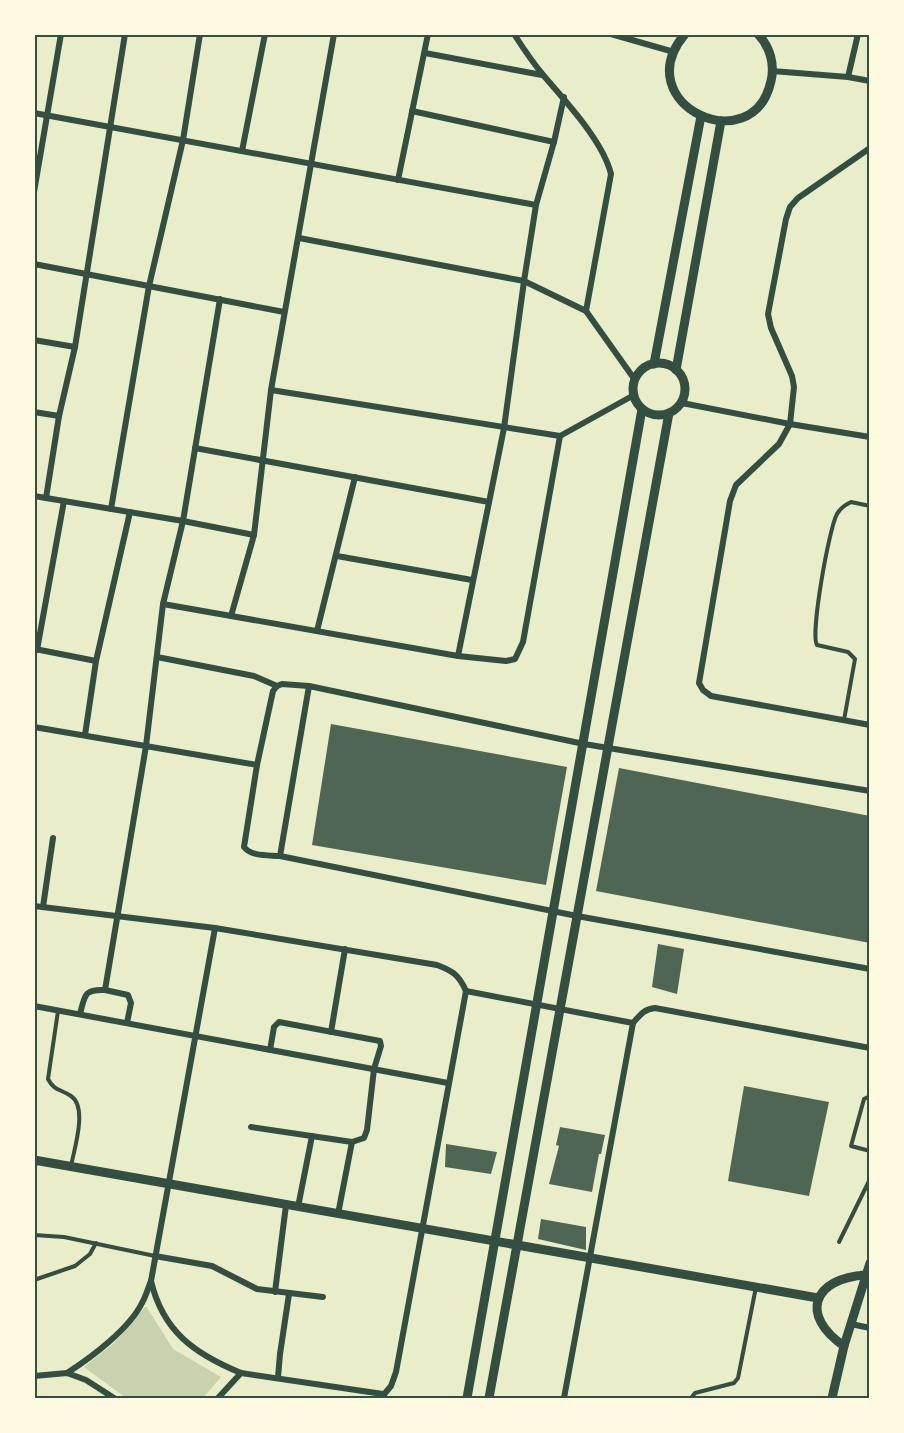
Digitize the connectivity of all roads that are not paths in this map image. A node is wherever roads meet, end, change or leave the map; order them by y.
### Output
1 (61, 34) edge
2 (125, 34) edge
3 (200, 34) edge
4 (265, 34) edge
5 (334, 34) edge
6 (428, 34) edge
7 (514, 34) edge
8 (611, 34) edge
9 (685, 34) edge
10 (758, 34) edge
11 (858, 34) edge
12 (674, 52) junction
13 (425, 53) junction
14 (772, 71) junction
15 (543, 75) junction
16 (848, 77) junction
17 (870, 81) edge
18 (564, 97) junction
19 (412, 111) junction
20 (34, 113) edge
21 (47, 116) junction
22 (701, 116) junction
23 (721, 121) junction
24 (111, 128) junction
25 (183, 141) junction
26 (554, 142) junction
27 (870, 148) edge
28 (242, 151) junction
29 (311, 164) junction
30 (398, 180) junction
31 (34, 192) edge
32 (536, 205) junction
33 (299, 238) junction
34 (34, 264) edge
35 (87, 274) junction
36 (524, 280) junction
37 (149, 286) junction
38 (219, 298) junction
39 (586, 311) junction
40 (284, 312) junction
41 (34, 340) edge
42 (75, 347) junction
43 (654, 364) junction
44 (676, 370) junction
45 (635, 380) junction
46 (272, 390) junction
47 (634, 395) junction
48 (682, 403) junction
49 (642, 409) junction
50 (34, 412) edge
51 (669, 413) junction
52 (59, 416) junction
53 (790, 424) junction
54 (504, 428) junction
55 (560, 436) junction
56 (870, 437) edge
57 (195, 448) junction
58 (263, 460) junction
59 (354, 477) junction
60 (34, 496) edge
61 (46, 498) junction
62 (64, 501) junction
63 (489, 502) junction
64 (870, 506) edge
65 (111, 509) junction
66 (130, 512) junction
67 (183, 521) junction
68 (254, 535) junction
69 (336, 556) junction
70 (472, 580) junction
71 (164, 604) junction
72 (231, 616) junction
73 (317, 631) junction
74 (36, 650) edge
75 (458, 656) junction
76 (157, 657) junction
77 (96, 661) junction
78 (277, 686) junction
79 (309, 686) junction
80 (844, 720) junction
81 (870, 725) edge
82 (34, 727) edge
83 (85, 735) junction
84 (584, 744) junction
85 (146, 746) junction
86 (608, 748) junction
87 (257, 765) junction
88 (870, 792) edge
89 (53, 838) dead end
90 (280, 856) junction
91 (34, 906) edge
92 (43, 907) junction
93 (554, 911) junction
94 (118, 916) junction
95 (577, 916) junction
96 (215, 928) junction
97 (345, 949) junction
98 (870, 969) edge
99 (105, 990) junction
100 (466, 991) junction
101 (34, 1005) edge
102 (536, 1005) junction
103 (58, 1010) junction
104 (561, 1010) junction
105 (80, 1014) junction
106 (127, 1023) junction
107 (633, 1023) junction
108 (331, 1032) junction
109 (196, 1036) junction
110 (870, 1048) edge
111 (270, 1050) junction
112 (374, 1069) junction
113 (448, 1083) junction
114 (870, 1096) edge
115 (251, 1127) dead end
116 (312, 1136) junction
117 (352, 1142) junction
118 (870, 1151) edge
119 (36, 1161) edge
120 (71, 1167) junction
121 (34, 1172) edge
122 (870, 1179) edge
123 (168, 1184) junction
124 (286, 1205) junction
125 (298, 1207) junction
126 (338, 1214) junction
127 (423, 1228) junction
128 (34, 1235) edge
129 (494, 1241) junction
130 (839, 1242) dead end
131 (96, 1243) junction
132 (518, 1245) junction
133 (155, 1256) junction
134 (590, 1258) junction
135 (870, 1263) edge
136 (866, 1275) junction
137 (34, 1280) edge
138 (151, 1281) junction
139 (756, 1287) junction
140 (276, 1292) junction
141 (289, 1294) junction
142 (323, 1298) dead end
143 (818, 1298) junction
144 (851, 1324) junction
145 (870, 1328) edge
146 (844, 1347) junction
147 (67, 1373) junction
148 (241, 1373) junction
149 (34, 1376) edge
150 (278, 1377) junction
151 (382, 1396) edge
152 (114, 1398) edge
153 (218, 1398) edge
154 (467, 1398) edge
155 (489, 1398) edge
156 (564, 1398) edge
157 (691, 1398) edge
158 (832, 1398) edge

1 - 21 street
2 - 24 street
3 - 25 street
4 - 28 street
5 - 29 street
6 - 13 street
7 - 15 street
8 - 12 street
9 - 12 street
10 - 14 street
11 - 16 street
12 - 22 street
13 - 15 street
13 - 19 street
14 - 16 street
14 - 23 street
15 - 18 street
16 - 17 street
18 - 26 street
18 - 39 street
19 - 26 street
19 - 30 street
20 - 21 street
21 - 24 street
21 - 31 street
22 - 23 street
22 - 43 street
23 - 44 street
24 - 25 street
24 - 35 street
25 - 28 street
25 - 37 street
26 - 32 street
27 - 53 street
28 - 29 street
29 - 30 street
29 - 33 street
30 - 32 street
32 - 36 street
33 - 36 street
33 - 40 street
34 - 35 street
35 - 37 street
35 - 42 street
36 - 39 street
36 - 54 street
37 - 38 street
37 - 65 street
38 - 40 street
38 - 57 street
39 - 45 street
40 - 46 street
41 - 42 street
42 - 52 street
43 - 44 street
43 - 45 street
44 - 48 street
45 - 47 street
46 - 54 street
46 - 58 street
47 - 49 street
47 - 55 street
48 - 51 street
48 - 53 street
49 - 51 street
49 - 84 street
50 - 52 street
51 - 86 street
52 - 61 street
53 - 56 street
53 - 80 street
54 - 55 street
54 - 63 street
55 - 75 street
57 - 58 street
57 - 67 street
58 - 59 street
58 - 68 street
59 - 63 street
59 - 69 street
60 - 61 street
61 - 62 street
62 - 65 street
62 - 74 street
63 - 70 street
64 - 80 lane
65 - 66 street
66 - 67 street
66 - 77 street
67 - 68 street
67 - 71 street
68 - 72 street
69 - 70 street
69 - 73 street
70 - 75 street
71 - 72 street
71 - 76 street
72 - 73 street
73 - 75 street
74 - 77 street
76 - 78 street
76 - 85 street
77 - 83 street
78 - 79 street
78 - 87 street
79 - 84 street
79 - 90 street
80 - 81 street
82 - 83 street
83 - 85 street
84 - 86 street
84 - 93 street
85 - 87 street
85 - 94 street
86 - 88 street
86 - 95 street
87 - 90 street
89 - 92 street
90 - 93 street
91 - 92 street
92 - 94 street
93 - 95 street
93 - 102 street
94 - 96 street
94 - 99 street
95 - 98 street
95 - 104 street
96 - 97 street
96 - 109 street
97 - 100 street
97 - 108 street
99 - 105 street
99 - 106 street
100 - 102 street
100 - 113 street
101 - 103 street
102 - 104 street
102 - 129 street
103 - 105 street
103 - 120 lane
104 - 107 street
104 - 132 street
105 - 106 street
106 - 109 street
107 - 110 street
107 - 134 street
108 - 111 street
108 - 112 street
109 - 111 street
109 - 123 street
111 - 112 street
112 - 113 street
112 - 117 street
113 - 127 street
114 - 118 lane
115 - 116 street
116 - 117 street
116 - 125 street
117 - 126 street
119 - 120 street
119 - 121 lane
120 - 123 street
122 - 130 lane
123 - 124 street
123 - 133 street
124 - 125 street
124 - 140 street
125 - 126 street
126 - 127 street
127 - 129 street
127 - 151 street
128 - 131 lane
129 - 132 street
129 - 154 street
131 - 133 lane
131 - 137 lane
132 - 134 street
132 - 155 street
133 - 138 street
133 - 140 street
134 - 139 street
134 - 156 street
135 - 136 street
136 - 143 street
136 - 144 street
138 - 147 street
138 - 148 street
139 - 143 street
139 - 157 lane
140 - 141 street
141 - 142 street
141 - 150 street
143 - 146 street
144 - 145 street
144 - 146 street
146 - 158 street
147 - 149 street
147 - 152 street
148 - 150 street
148 - 153 street
150 - 151 street

